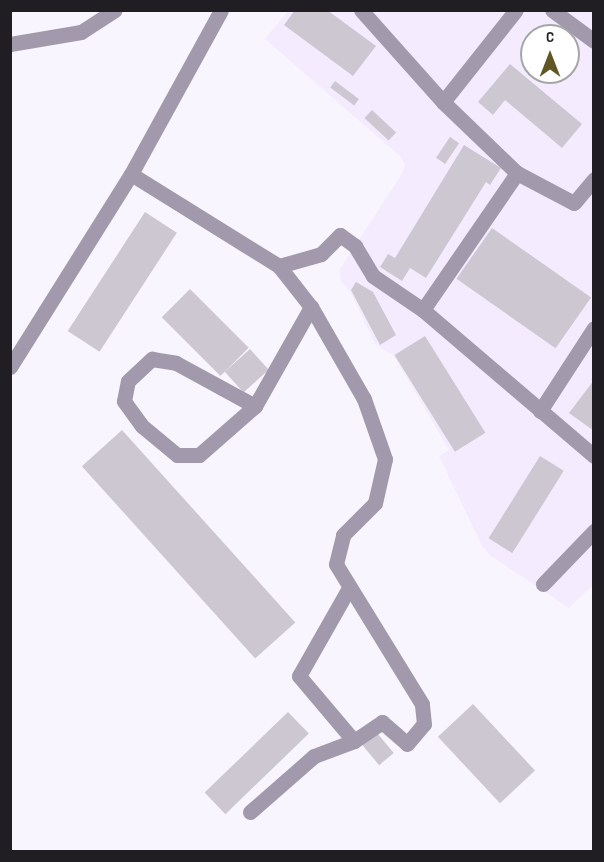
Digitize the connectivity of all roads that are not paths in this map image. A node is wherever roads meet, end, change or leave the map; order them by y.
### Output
1 (115, 10) edge
2 (221, 10) edge
3 (360, 10) edge
4 (516, 10) edge
5 (552, 10) edge
6 (594, 41) edge
7 (10, 44) edge
8 (443, 102) junction
9 (517, 173) junction
10 (131, 174) junction
11 (594, 178) edge
12 (279, 266) junction
13 (311, 307) junction
14 (423, 310) junction
15 (594, 328) edge
16 (10, 367) edge
17 (255, 406) junction
18 (540, 411) junction
19 (594, 456) edge
20 (594, 531) edge
21 (543, 584) dead end
22 (349, 588) junction
23 (354, 741) junction
24 (250, 812) dead end

1 - 7 lane
2 - 10 lane
3 - 8 lane
4 - 8 lane
5 - 6 lane
8 - 9 lane
9 - 11 lane
9 - 14 lane
10 - 12 lane
10 - 16 lane
12 - 13 lane
12 - 14 lane
13 - 17 lane
13 - 22 lane
14 - 18 lane
15 - 18 lane
17 - 17 lane
18 - 19 lane
20 - 21 lane
22 - 23 lane
22 - 23 lane
23 - 24 lane

